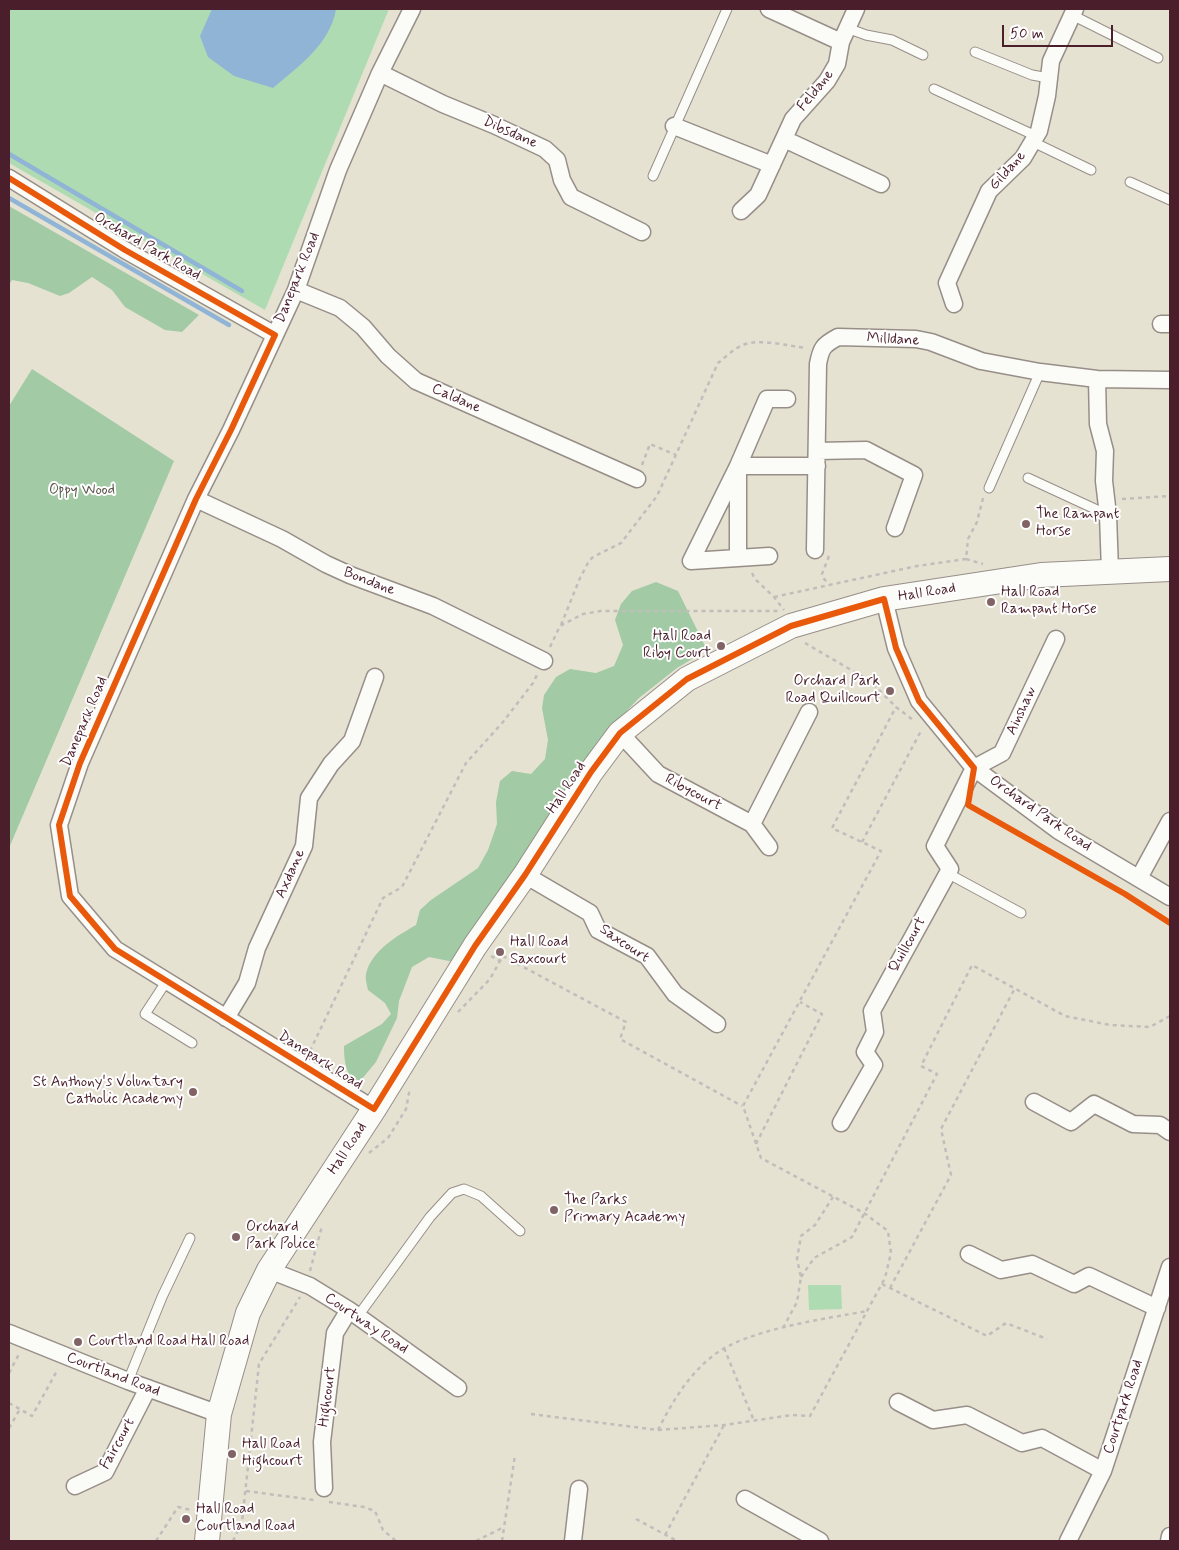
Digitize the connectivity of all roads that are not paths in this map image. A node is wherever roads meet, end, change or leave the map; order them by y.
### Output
1 (412, 9) edge
2 (727, 9) edge
3 (769, 9) edge
4 (856, 9) edge
5 (1073, 12) edge
6 (844, 35) junction
7 (975, 52) dead end
8 (923, 55) dead end
9 (1158, 58) dead end
10 (380, 73) junction
11 (1049, 78) junction
12 (934, 89) dead end
13 (674, 126) junction
14 (784, 139) junction
15 (1034, 139) junction
16 (772, 165) junction
17 (1091, 170) dead end
18 (653, 176) dead end
19 (9, 178) edge
20 (1130, 182) dead end
21 (881, 184) dead end
22 (1170, 200) edge
23 (741, 211) dead end
24 (642, 232) dead end
25 (296, 290) junction
26 (954, 304) dead end
27 (275, 335) junction
28 (1040, 372) junction
29 (1097, 379) junction
30 (1170, 380) edge
31 (786, 399) dead end
32 (817, 458) junction
33 (738, 466) junction
34 (1028, 478) dead end
35 (637, 479) road end
36 (989, 488) road end
37 (196, 499) junction
38 (1107, 508) junction
39 (895, 528) dead end
40 (815, 550) road end
41 (769, 556) dead end
42 (742, 558) junction
43 (1170, 569) edge
44 (1110, 571) junction
45 (884, 599) junction
46 (1056, 639) dead end
47 (544, 661) dead end
48 (375, 677) dead end
49 (809, 712) dead end
50 (620, 734) junction
51 (974, 768) junction
52 (1170, 821) edge
53 (752, 824) junction
54 (769, 847) dead end
55 (947, 873) junction
56 (524, 875) junction
57 (1140, 878) junction
58 (1170, 897) edge
59 (1021, 913) dead end
60 (166, 982) junction
61 (226, 1018) junction
62 (717, 1024) dead end
63 (192, 1043) dead end
64 (1034, 1102) dead end
65 (374, 1109) junction
66 (842, 1123) dead end
67 (1170, 1132) edge
68 (520, 1230) dead end
69 (190, 1238) dead end
70 (969, 1254) dead end
71 (1170, 1267) edge
72 (269, 1270) junction
73 (1157, 1308) junction
74 (353, 1313) junction
75 (9, 1333) edge
76 (128, 1381) junction
77 (148, 1388) junction
78 (458, 1388) dead end
79 (898, 1402) dead end
80 (219, 1414) junction
81 (1103, 1471) junction
82 (75, 1486) dead end
83 (580, 1490) dead end
84 (321, 1496) road end
85 (745, 1499) dead end
86 (1170, 1536) edge
87 (207, 1541) edge
88 (573, 1541) edge
89 (820, 1541) edge
90 (1068, 1541) edge
91 (1169, 1541) edge

1 - 10 street, Danepark Road
2 - 13 lane
3 - 6 street
4 - 6 street, Feldane
5 - 9 lane
5 - 11 street, Gildane
6 - 8 lane
6 - 14 street, Feldane
7 - 11 lane
10 - 24 street, Dibsdane
10 - 25 street, Danepark Road
11 - 15 street, Gildane
12 - 15 lane
13 - 16 street
13 - 18 lane
14 - 16 street, Feldane
14 - 21 street
15 - 17 lane
15 - 26 street, Gildane
16 - 23 street, Feldane
19 - 27 street, Orchard Park Road
20 - 22 lane
25 - 27 street, Danepark Road
25 - 35 street, Caldane
27 - 37 street, Danepark Road
28 - 29 street, Milldane
28 - 32 street, Milldane
28 - 36 lane
29 - 30 street, Milldane
29 - 38 street
31 - 33 street
32 - 33 street
32 - 39 street
32 - 40 street
33 - 42 street
33 - 42 street
34 - 38 lane
37 - 47 street, Bondane
37 - 60 street, Danepark Road
38 - 44 street
41 - 42 street
43 - 44 street, Hall Road
44 - 45 street, Hall Road
45 - 50 street, Hall Road
45 - 51 street, Orchard Park Road
46 - 51 street, Ainshaw
48 - 61 street, Axdane
49 - 53 street
50 - 53 street, Ribycourt
50 - 56 street, Hall Road
51 - 55 street
51 - 57 street, Orchard Park Road
52 - 57 street
53 - 54 street, Ribycourt
55 - 59 lane
55 - 66 street, Quillcourt
56 - 62 street, Saxcourt
56 - 65 street, Hall Road
57 - 58 street, Orchard Park Road
60 - 61 street, Danepark Road
60 - 63 lane
61 - 65 street, Danepark Road
64 - 67 street
65 - 72 street, Hall Road
68 - 74 lane
69 - 76 lane
70 - 73 street
71 - 73 street, Courtpark Road
72 - 74 street, Courtway Road
72 - 80 street, Hall Road
73 - 81 street, Courtpark Road
74 - 78 street, Courtway Road
74 - 84 street, Highcourt
75 - 76 street, Courtland Road
76 - 77 street, Courtland Road
77 - 80 street, Courtland Road
77 - 82 street, Faircourt
79 - 81 street
80 - 87 street, Hall Road
81 - 90 street, Courtpark Road
83 - 88 street
85 - 89 street
86 - 91 street

